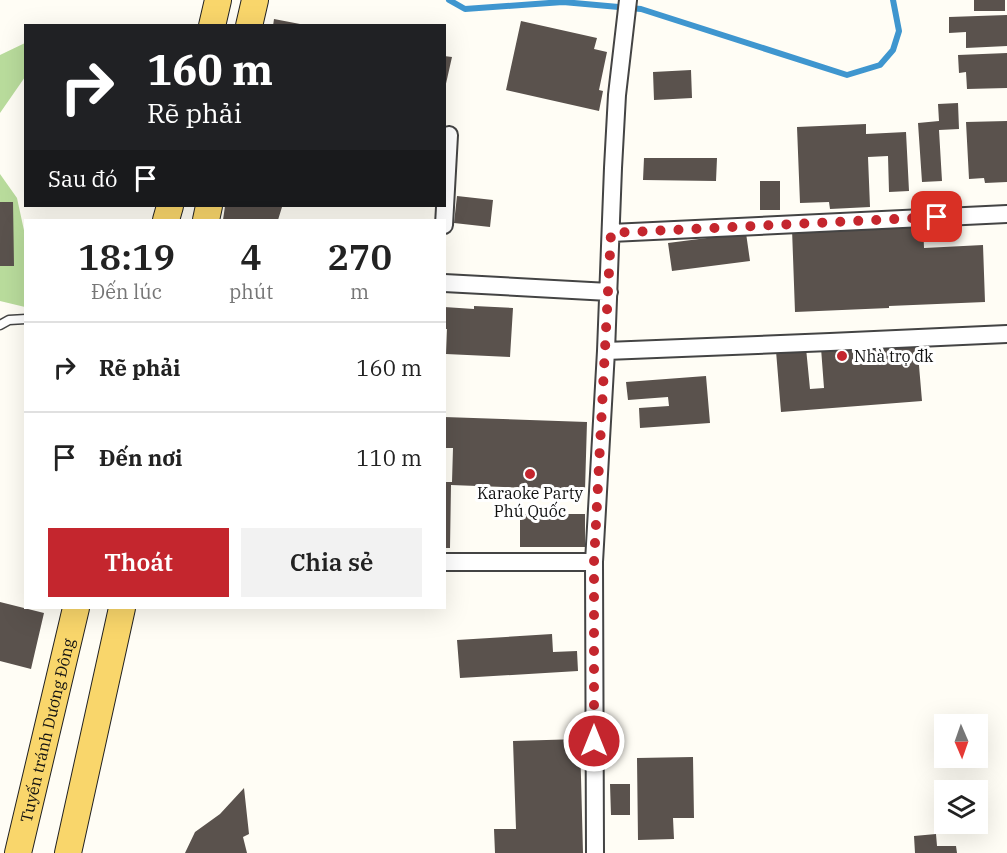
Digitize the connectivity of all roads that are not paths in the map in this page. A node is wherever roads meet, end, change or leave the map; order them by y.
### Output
1 (218, 0) edge
2 (255, 0) edge
3 (628, 0) edge
4 (212, 24) edge
5 (249, 24) edge
6 (449, 135) dead end
7 (446, 189) edge
8 (1007, 214) edge
9 (611, 233) junction
10 (446, 283) edge
11 (609, 292) junction
12 (24, 319) edge
13 (0, 325) edge
14 (1007, 334) edge
15 (606, 351) junction
16 (446, 562) edge
17 (594, 562) junction
18 (76, 609) edge
19 (122, 609) edge
20 (18, 853) edge
21 (68, 853) edge
22 (595, 853) edge

1 - 4 main road
2 - 5 main road
3 - 9 street
6 - 7 street
8 - 9 street
9 - 11 street
10 - 11 street
11 - 15 street
12 - 13 lane
14 - 15 street
15 - 17 street
16 - 17 street
17 - 22 street
18 - 20 main road, Tuyến tránh Dương Đông
19 - 21 main road

